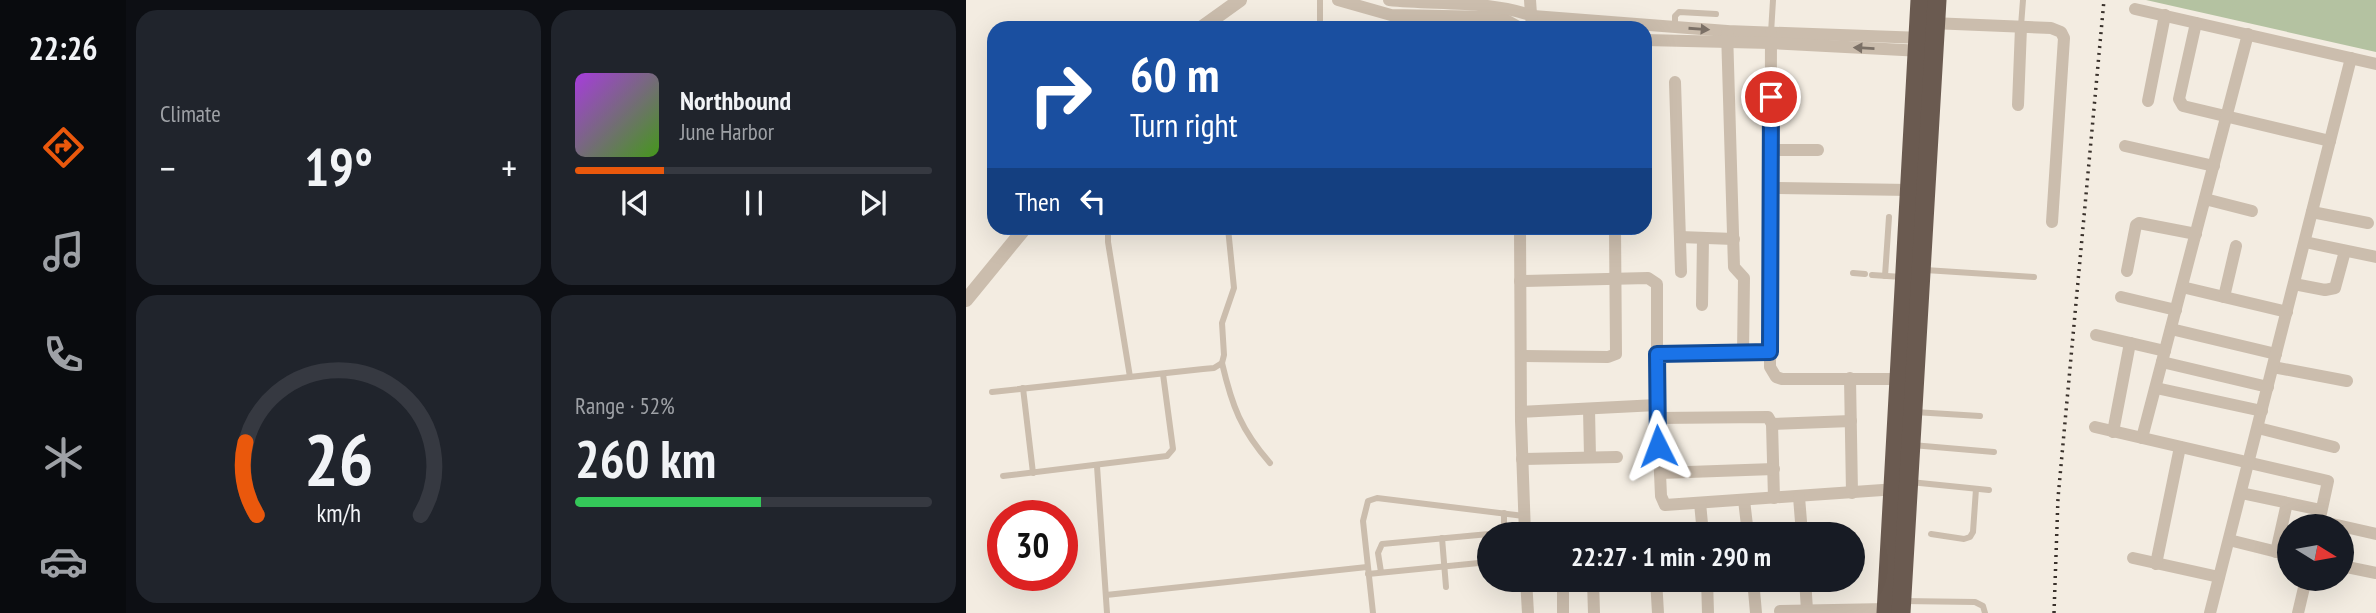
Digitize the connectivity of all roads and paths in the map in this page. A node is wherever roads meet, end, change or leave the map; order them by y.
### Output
1 (1240, 0) edge
2 (1320, 0) edge
3 (1338, 0) edge
4 (1389, 0) edge
5 (1530, 0) edge
6 (1773, 0) edge
7 (1920, 0) edge
8 (1937, 0) edge
9 (2023, 0) edge
10 (2135, 9) dead end
11 (1716, 14) dead end
12 (2165, 15) junction
13 (1211, 21) edge
14 (1320, 21) edge
15 (1508, 21) edge
16 (1530, 21) edge
17 (1532, 21) edge
18 (2196, 23) junction
19 (1652, 26) edge
20 (1675, 27) junction
21 (2021, 27) junction
22 (2248, 34) junction
23 (1727, 36) junction
24 (1771, 38) junction
25 (1927, 38) junction
26 (1652, 40) edge
27 (2351, 58) junction
28 (2376, 64) edge
29 (1675, 82) dead end
30 (2148, 101) dead end
31 (2018, 104) dead end
32 (2227, 116) junction
33 (2330, 141) junction
34 (2125, 146) dead end
35 (1771, 150) junction
36 (1818, 150) dead end
37 (2214, 166) junction
38 (1771, 188) junction
39 (1910, 190) junction
40 (2205, 199) junction
41 (2252, 211) dead end
42 (2312, 212) junction
43 (1889, 217) dead end
44 (2052, 222) dead end
45 (2368, 223) dead end
46 (2196, 234) junction
47 (1019, 235) edge
48 (1108, 235) edge
49 (1229, 235) edge
50 (1520, 235) edge
51 (1615, 235) edge
52 (1680, 237) junction
53 (1703, 238) junction
54 (1734, 239) junction
55 (2305, 242) junction
56 (2236, 246) dead end
57 (2345, 251) junction
58 (2376, 257) edge
59 (2127, 271) dead end
60 (1681, 272) dead end
61 (1911, 272) junction
62 (1853, 273) dead end
63 (1885, 276) junction
64 (2034, 277) dead end
65 (1616, 279) junction
66 (1520, 281) junction
67 (2294, 284) junction
68 (2182, 287) junction
69 (2120, 297) dead end
70 (2224, 297) junction
71 (966, 300) edge
72 (1702, 305) dead end
73 (2176, 310) junction
74 (2287, 312) junction
75 (2171, 329) junction
76 (2096, 335) dead end
77 (2130, 343) junction
78 (1770, 352) junction
79 (1743, 353) junction
80 (1657, 354) junction
81 (1521, 356) junction
82 (2164, 357) junction
83 (2275, 361) junction
84 (1222, 363) junction
85 (1163, 373) junction
86 (1130, 377) junction
87 (1850, 378) junction
88 (1900, 379) junction
89 (2347, 381) dead end
90 (2268, 387) junction
91 (1023, 388) junction
92 (2156, 388) junction
93 (992, 392) dead end
94 (1589, 409) junction
95 (2262, 411) junction
96 (1521, 412) junction
97 (1657, 412) junction
98 (1912, 412) junction
99 (1980, 416) dead end
100 (1851, 421) junction
101 (1772, 424) junction
102 (2095, 427) dead end
103 (2258, 428) junction
104 (2113, 432) junction
105 (2142, 438) junction
106 (1910, 445) junction
107 (2180, 447) junction
108 (2334, 447) dead end
109 (1994, 452) dead end
110 (1590, 457) junction
111 (1616, 457) dead end
112 (1522, 459) junction
113 (1270, 463) dead end
114 (2249, 463) junction
115 (1097, 466) junction
116 (1773, 469) junction
117 (1033, 473) junction
118 (1660, 473) junction
119 (1003, 476) dead end
120 (1903, 486) junction
121 (1976, 489) junction
122 (1989, 490) dead end
123 (1852, 493) junction
124 (2241, 493) junction
125 (1799, 497) junction
126 (1774, 498) junction
127 (1744, 500) junction
128 (1700, 503) junction
129 (2287, 503) junction
130 (1504, 513) junction
131 (2309, 514) edge
132 (2320, 514) edge
133 (1524, 516) junction
134 (1504, 522) edge
135 (1524, 522) edge
136 (1702, 522) edge
137 (1747, 522) edge
138 (1801, 522) edge
139 (2354, 528) edge
140 (1931, 534) dead end
141 (2376, 534) edge
142 (1477, 535) edge
143 (1442, 538) junction
144 (2229, 540) junction
145 (2276, 552) joint
146 (2133, 558) dead end
147 (1477, 563) edge
148 (2156, 564) junction
149 (1444, 565) junction
150 (2354, 568) edge
151 (1367, 570) junction
152 (1381, 572) junction
153 (2376, 573) edge
154 (2220, 577) junction
155 (1446, 587) dead end
156 (1527, 592) edge
157 (1563, 592) edge
158 (1593, 592) edge
159 (1657, 592) edge
160 (1707, 592) edge
161 (1754, 592) edge
162 (1806, 592) edge
163 (2303, 592) edge
164 (1106, 596) junction
165 (1894, 609) edge
166 (1807, 610) junction
167 (1780, 611) dead end
168 (1107, 613) edge
169 (1373, 613) edge
170 (1528, 613) edge
171 (1563, 613) edge
172 (1594, 613) edge
173 (1658, 613) edge
174 (1708, 613) edge
175 (1756, 613) edge
176 (1985, 613) edge
177 (2210, 613) edge
178 (2298, 613) edge

1 - 13 street
2 - 14 lane
3 - 15 street
4 - 16 street
5 - 17 street
6 - 24 lane
7 - 25 highway
8 - 25 highway
9 - 21 lane
10 - 12 street
11 - 20 lane
12 - 18 street
12 - 30 street
18 - 22 street
18 - 32 street
19 - 20 street
20 -> 23 street
21 - 25 street
21 - 31 street
21 - 44 street
22 - 27 street
22 - 32 street
23 - 24 street
23 - 26 street
23 - 54 street
24 - 25 street
24 - 35 street
25 - 39 highway
25 - 61 highway
27 - 28 street
27 - 33 street
29 - 52 street
32 - 33 street
32 - 37 street
33 - 42 street
34 - 37 street
35 - 36 street
35 - 38 street
37 - 40 street
38 - 39 street
38 - 78 street
39 - 61 highway
40 - 41 street
40 - 46 street
42 - 45 street
42 - 55 street
43 - 63 lane
46 - 59 street
46 - 68 street
47 - 71 street
48 - 86 lane
49 - 84 lane
50 - 66 street
51 - 65 street
52 - 53 street
52 - 60 street
53 - 54 street
53 - 72 street
54 - 79 street
55 - 57 street
55 - 67 street
56 - 70 street
57 - 58 street
57 - 67 street
61 - 63 lane
61 - 64 lane
61 - 88 highway
61 - 98 highway
62 - 63 lane
65 - 66 street
65 - 80 street
65 - 81 street
66 - 81 street
67 - 74 street
68 - 70 street
68 - 73 street
69 - 73 street
70 - 74 street
73 - 75 street
74 - 83 street
75 - 82 street
75 - 83 street
76 - 77 street
77 - 82 street
77 - 104 street
78 - 79 street
78 - 87 street
79 - 80 street
80 - 97 street
81 - 96 street
82 - 90 street
82 - 92 street
83 - 89 street
83 - 90 street
84 - 85 lane
84 - 113 lane
85 - 86 lane
85 - 115 lane
86 - 91 lane
87 - 88 street
87 - 100 street
88 - 120 highway
90 - 95 street
91 - 93 lane
91 - 117 lane
92 - 95 street
92 - 105 street
94 - 96 street
94 - 97 street
94 - 110 street
95 - 103 street
96 - 112 street
97 - 101 street
97 - 118 street
98 - 99 lane
98 - 106 highway
100 - 101 street
100 - 123 street
101 - 116 street
102 - 104 street
103 - 108 street
103 - 114 street
104 - 105 street
105 - 107 street
106 - 109 lane
106 - 120 highway
107 - 114 street
107 - 148 street
110 - 111 street
110 - 112 street
112 - 133 street
114 - 124 street
114 - 132 street
115 - 117 lane
115 - 164 lane
116 - 118 street
116 - 126 street
117 - 119 lane
118 - 128 street
120 - 121 lane
120 - 123 street
120 - 165 highway
121 - 122 lane
121 - 140 lane
123 - 125 street
124 - 129 street
124 - 144 street
125 - 126 street
125 - 138 street
126 - 127 street
127 - 128 street
127 - 137 street
128 - 136 street
129 - 131 street
129 - 145 street
130 - 133 lane
130 - 134 lane
130 - 151 lane
133 - 135 street
139 - 141 street
142 - 143 lane
143 - 149 lane
143 - 152 lane
144 - 145 street
144 - 154 street
146 - 148 street
147 - 149 lane
148 - 154 street
149 - 152 lane
149 - 155 lane
150 - 153 street
151 - 152 lane
151 - 164 lane
151 - 169 lane
154 - 177 street
156 - 170 street
157 - 171 street
158 - 172 street
159 - 173 street
160 - 174 street
161 - 175 street
162 - 166 street
163 - 178 street
164 - 168 lane
165 - 166 street
165 - 176 lane
166 - 167 street

